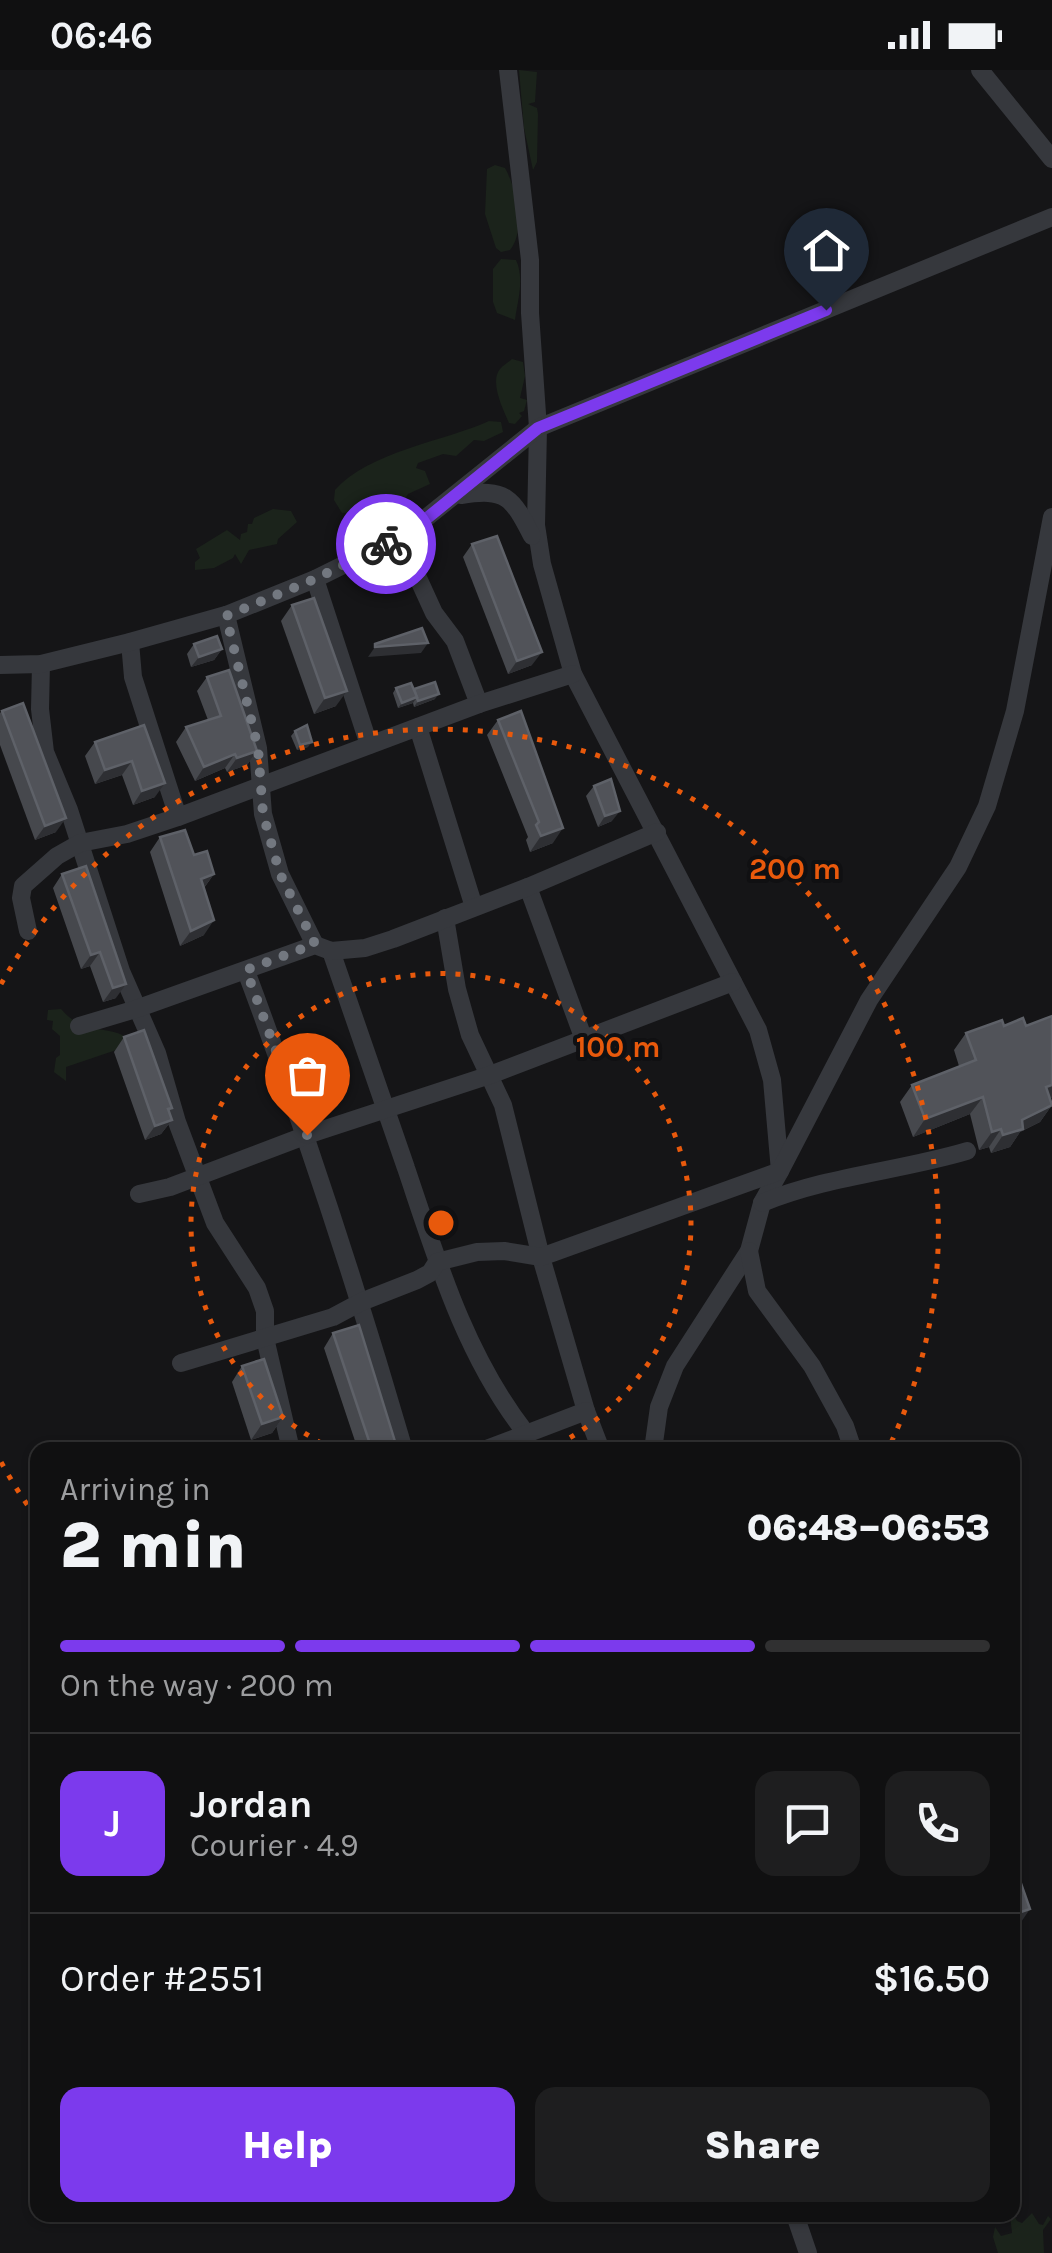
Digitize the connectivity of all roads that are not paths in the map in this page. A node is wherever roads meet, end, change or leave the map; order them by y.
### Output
1 (508, 70) edge
2 (980, 70) edge
3 (1052, 160) edge
4 (1052, 218) edge
5 (538, 428) junction
6 (456, 496) junction
7 (1052, 517) edge
8 (406, 534) junction
9 (540, 550) junction
10 (315, 579) junction
11 (226, 616) junction
12 (130, 642) junction
13 (41, 664) junction
14 (0, 665) edge
15 (574, 674) junction
16 (478, 704) junction
17 (418, 726) junction
18 (369, 744) junction
19 (262, 785) junction
20 (178, 818) junction
21 (656, 832) junction
22 (80, 843) junction
23 (528, 888) junction
24 (474, 908) junction
25 (445, 918) junction
26 (28, 931) dead end
27 (323, 948) junction
28 (246, 970) junction
29 (733, 982) junction
30 (136, 1009) junction
31 (79, 1026) dead end
32 (583, 1037) junction
33 (490, 1075) junction
34 (386, 1110) junction
35 (307, 1135) junction
36 (968, 1151) dead end
37 (780, 1170) junction
38 (199, 1174) junction
39 (140, 1194) dead end
40 (762, 1203) junction
41 (749, 1252) junction
42 (541, 1257) junction
43 (438, 1262) junction
44 (362, 1302) junction
45 (265, 1338) junction
46 (181, 1363) dead end
47 (586, 1411) junction
48 (525, 1432) junction
49 (289, 1442) edge
50 (402, 1442) edge
51 (502, 1442) edge
52 (598, 1442) edge
53 (654, 1442) edge
54 (850, 1442) edge
55 (797, 2222) edge
56 (808, 2253) edge

1 - 5 street
2 - 3 street
4 - 5 street
5 - 6 street
5 - 9 street
6 - 8 street
6 - 9 street
7 - 37 street
8 - 10 street
8 - 16 street
9 - 15 street
10 - 11 street
10 - 18 street
11 - 12 street
11 - 19 street
12 - 13 street
12 - 20 street
13 - 14 street
13 - 22 street
15 - 16 street
15 - 21 street
16 - 17 street
17 - 18 street
17 - 24 street
18 - 19 street
19 - 20 street
19 - 27 street
20 - 22 street
21 - 23 street
21 - 29 street
22 - 26 street
22 - 30 street
23 - 24 street
23 - 32 street
24 - 25 street
25 - 27 street
25 - 33 street
27 - 28 street
27 - 34 street
28 - 30 street
28 - 35 street
29 - 32 street
29 - 37 street
30 - 31 street
30 - 38 street
32 - 33 street
33 - 34 street
33 - 42 street
34 - 35 street
34 - 43 street
35 - 38 street
35 - 44 street
36 - 40 street
37 - 40 street
37 - 42 street
38 - 39 street
38 - 45 street
40 - 41 street
41 - 53 street
41 - 54 street
42 - 43 street
42 - 47 street
43 - 44 street
43 - 48 street
44 - 45 street
44 - 50 street
45 - 46 street
45 - 49 street
47 - 48 street
47 - 52 street
48 - 51 street
55 - 56 street

